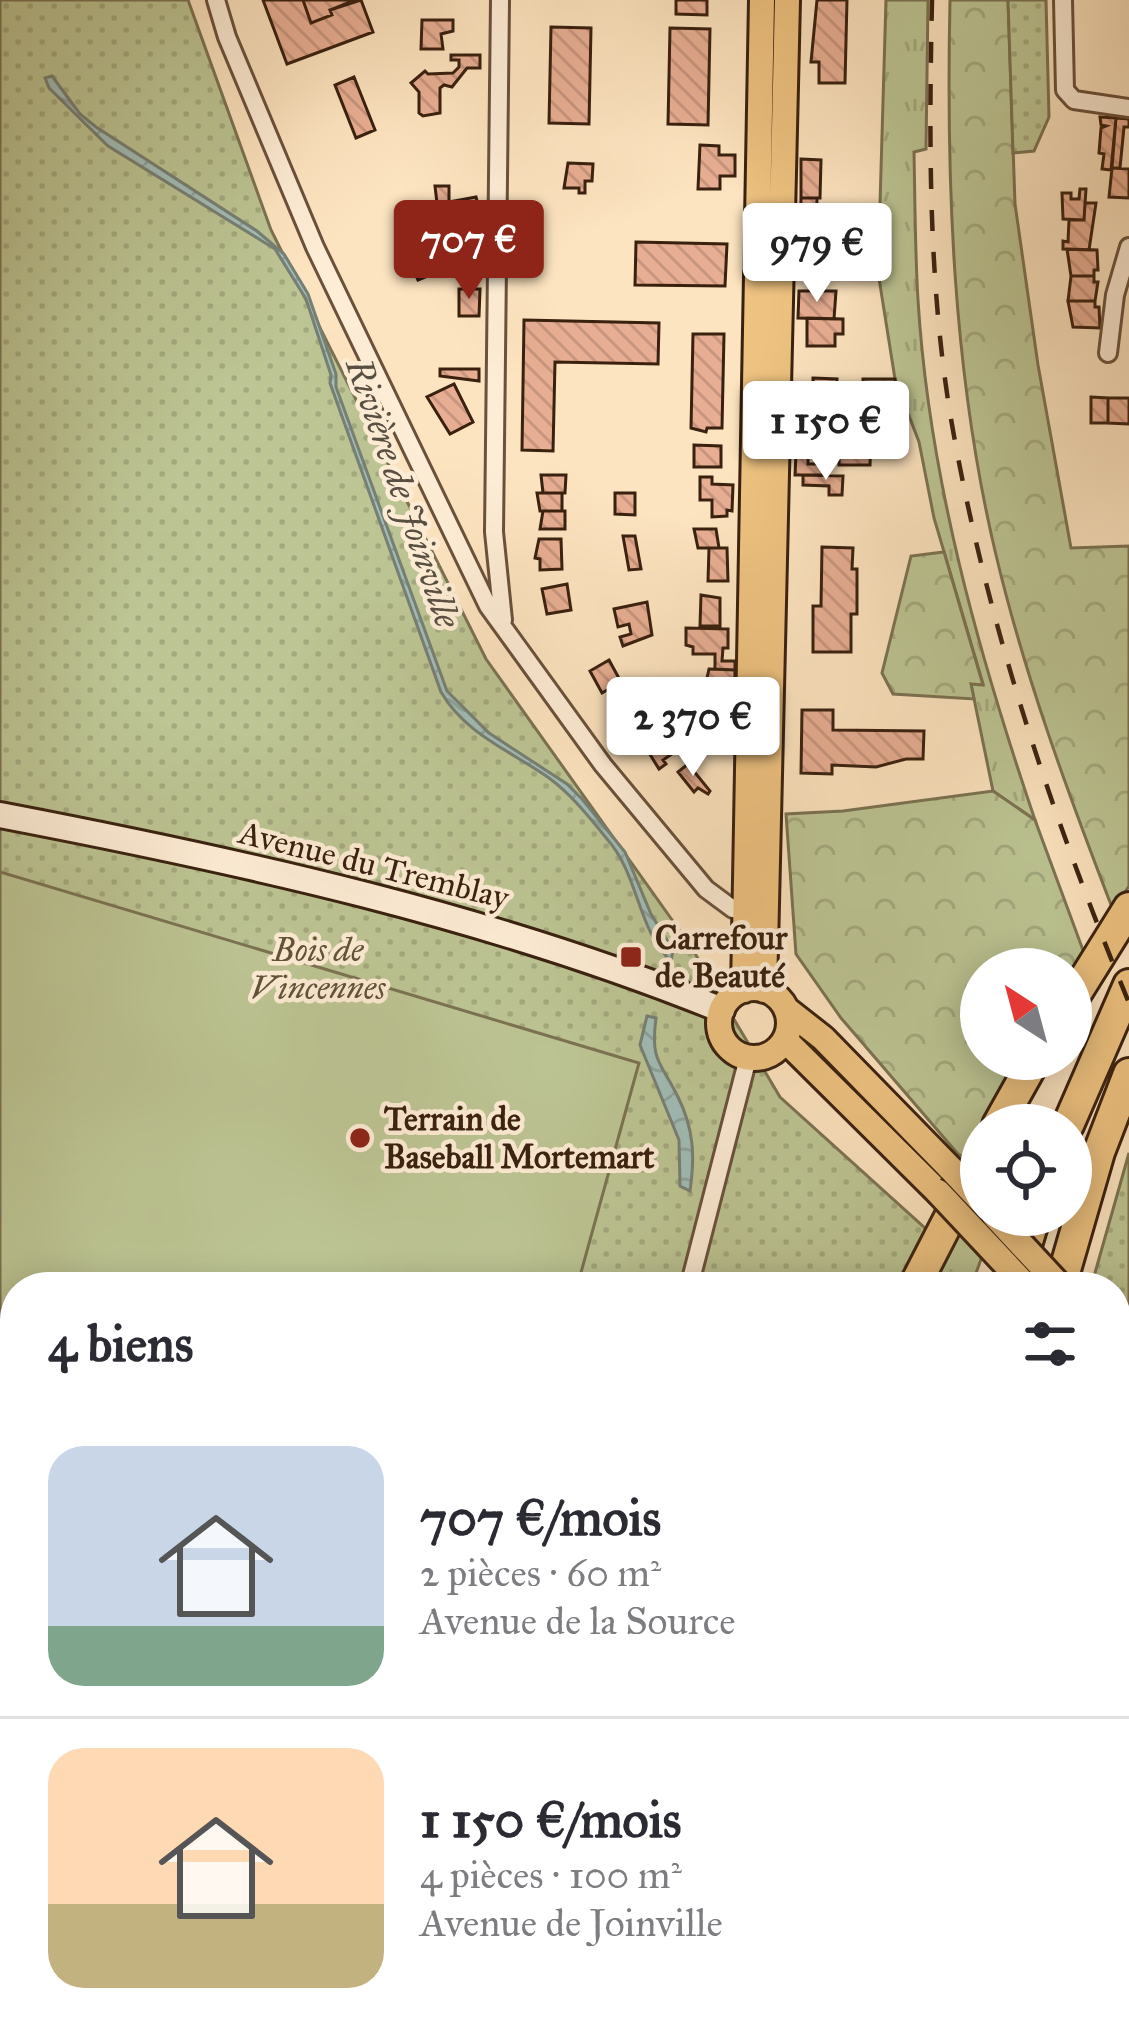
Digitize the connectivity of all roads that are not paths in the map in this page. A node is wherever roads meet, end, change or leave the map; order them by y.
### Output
1 (216, 0) edge
2 (500, 0) edge
3 (762, 0) edge
4 (787, 0) edge
5 (1063, 0) edge
6 (1129, 107) edge
7 (1129, 247) edge
8 (1108, 353) dead end
9 (494, 532) junction
10 (453, 535) junction
11 (504, 626) junction
12 (0, 815) edge
13 (1129, 908) edge
14 (755, 912) junction
15 (1092, 967) edge
16 (1129, 986) edge
17 (754, 990) junction
18 (786, 1009) junction
19 (722, 1010) junction
20 (785, 1040) junction
21 (748, 1058) junction
22 (1129, 1074) edge
23 (1077, 1104) edge
24 (960, 1179) edge
25 (960, 1198) edge
26 (1013, 1236) edge
27 (1029, 1236) edge
28 (693, 1272) edge
29 (922, 1272) edge
30 (1013, 1272) edge
31 (1018, 1272) edge
32 (1046, 1272) edge
33 (1064, 1272) edge

1 - 10 street
2 - 9 street
3 - 14 main road
4 - 14 main road
5 - 6 street
7 - 8 street
9 - 10 street
9 - 11 street
10 - 11 street
11 - 14 street
12 - 19 main road, Avenue du Tremblay
13 - 15 highway
14 - 17 main road
16 - 23 highway
17 - 18 main road
17 - 19 main road
18 - 20 main road
18 - 24 main road, bridge
19 - 21 main road
20 - 21 main road
20 - 30 main road, bridge
21 - 28 street
22 - 33 highway
25 - 29 highway
26 - 32 main road, bridge
27 - 31 highway

